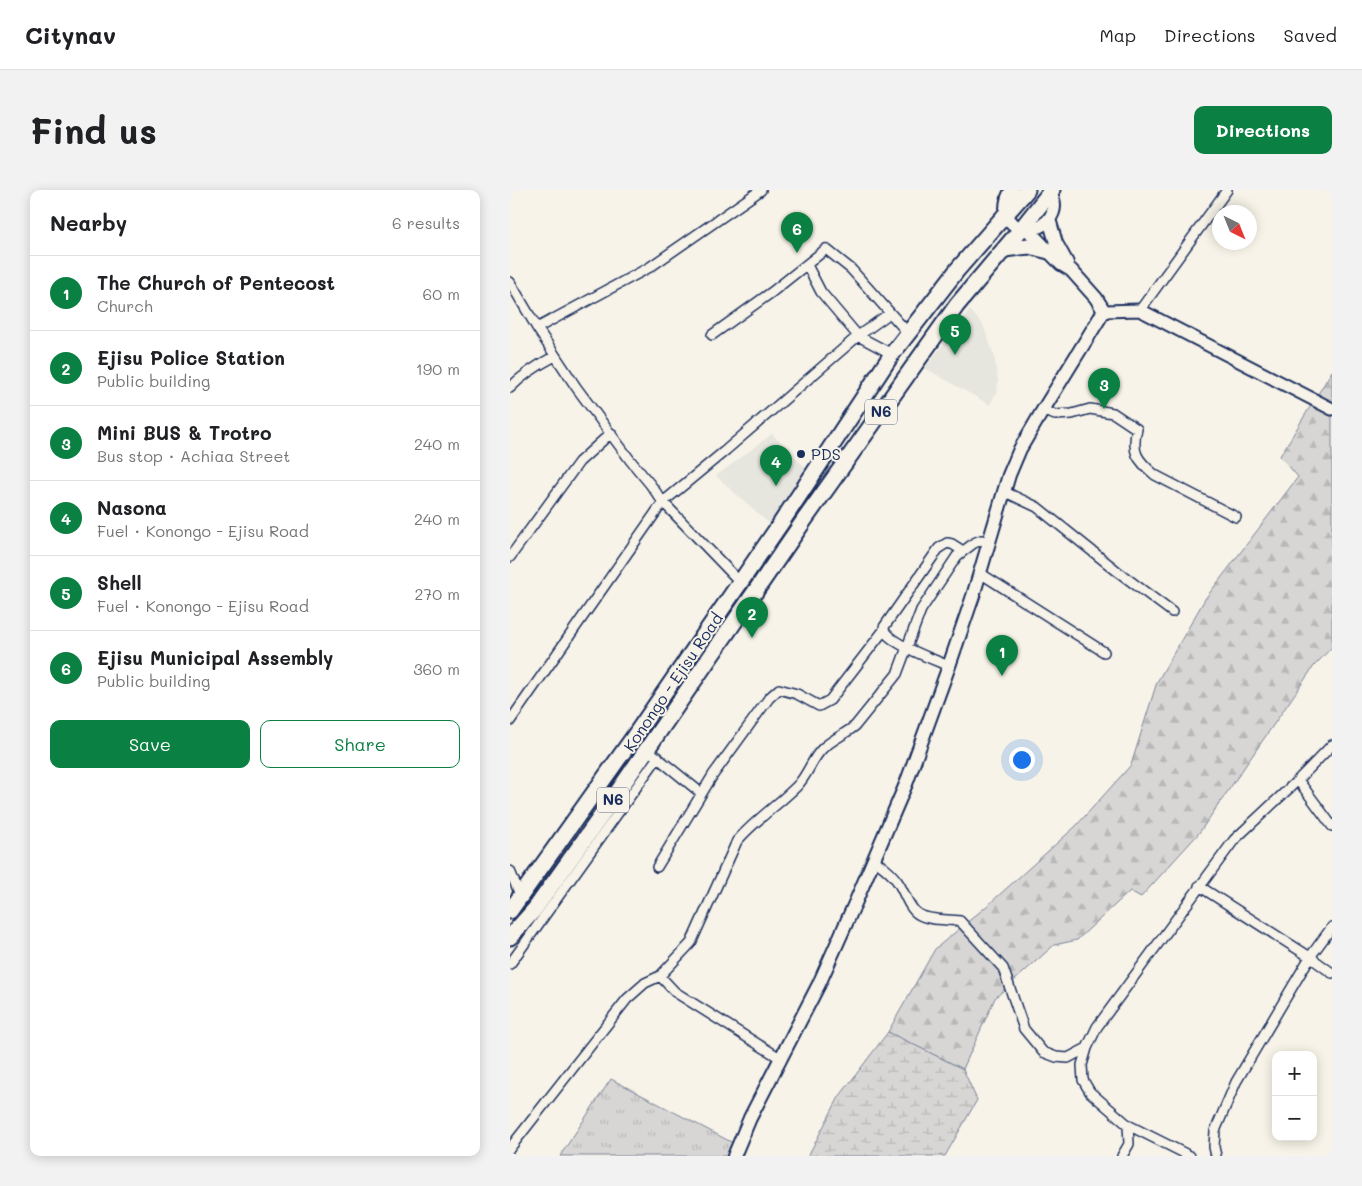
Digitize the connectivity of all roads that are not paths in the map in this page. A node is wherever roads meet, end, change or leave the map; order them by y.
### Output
1 (761, 190) edge
2 (1027, 190) edge
3 (1227, 190) edge
4 (1010, 191) edge
5 (1050, 191) edge
6 (1007, 214) junction
7 (1050, 219) junction
8 (1025, 229) junction
9 (1004, 249) junction
10 (1049, 251) junction
11 (807, 265) junction
12 (1071, 270) junction
13 (510, 282) edge
14 (1140, 310) junction
15 (1104, 312) junction
16 (890, 313) junction
17 (537, 328) junction
18 (908, 333) junction
19 (712, 335) dead end
20 (858, 336) junction
21 (892, 354) junction
22 (555, 356) junction
23 (510, 388) edge
24 (1332, 408) edge
25 (1043, 410) junction
26 (611, 433) junction
27 (1003, 491) junction
28 (663, 502) junction
29 (1236, 517) dead end
30 (990, 541) junction
31 (963, 551) junction
32 (510, 557) edge
33 (980, 572) junction
34 (740, 582) junction
35 (1172, 612) dead end
36 (884, 630) junction
37 (906, 648) junction
38 (1104, 652) dead end
39 (949, 666) junction
40 (510, 721) edge
41 (1332, 745) edge
42 (653, 753) junction
43 (1298, 780) junction
44 (701, 793) junction
45 (1332, 826) edge
46 (874, 860) junction
47 (657, 867) dead end
48 (510, 871) edge
49 (1199, 886) junction
50 (515, 888) edge
51 (510, 911) edge
52 (1332, 927) edge
53 (510, 937) edge
54 (1310, 957) junction
55 (510, 964) edge
56 (1332, 973) edge
57 (660, 976) junction
58 (1087, 1048) junction
59 (780, 1058) junction
60 (1128, 1125) junction
61 (510, 1148) edge
62 (734, 1156) edge
63 (1122, 1156) edge
64 (1190, 1156) edge
65 (1216, 1156) edge

1 - 17 street
2 - 6 highway, N6
3 - 14 street
4 - 6 main road
5 - 7 main road, Konongo - Ejisu Road
5 - 8 highway, Konongo - Ejisu Road / N6
6 - 8 main road
6 - 18 highway, Konongo - Ejisu Road / N6
7 - 8 main road, Konongo - Ejisu Road
7 - 12 main road
8 - 9 highway, Konongo - Ejisu Road / N6
8 - 10 main road
9 - 10 highway
9 - 42 highway, Konongo - Ejisu Road / N6
10 - 12 main road
11 - 16 street
11 - 19 street
11 - 20 street
12 - 15 main road
13 - 17 street
14 - 15 street
14 - 24 street
15 - 25 main road
16 - 18 street
16 - 20 street
17 - 22 street
18 - 21 highway, Konongo - Ejisu Road / N6
20 - 21 street
20 - 28 street
21 - 34 highway, Konongo - Ejisu Road / N6
22 - 23 street
22 - 26 street
25 - 27 main road
25 - 29 street
26 - 28 street
26 - 32 street
27 - 30 main road
27 - 35 street
28 - 34 street
28 - 40 street
30 - 31 street
30 - 33 main road
31 - 36 street
31 - 37 street
33 - 38 street
33 - 39 main road
34 - 50 highway, Konongo - Ejisu Road / N6
36 - 37 street
36 - 44 street
37 - 39 street
37 - 57 street
39 - 46 main road
41 - 43 street
42 - 44 street
42 - 53 highway, Konongo - Ejisu Road / N6
42 - 55 street
43 - 45 street
43 - 49 street
44 - 47 street
46 - 58 street
46 - 59 main road
48 - 50 street
49 - 54 street
49 - 58 street
50 - 51 highway, Konongo - Ejisu Road / N6
52 - 54 street
54 - 56 street
54 - 65 street
57 - 59 street
57 - 61 street
58 - 60 street
59 - 62 main road
60 - 63 street
60 - 64 street

